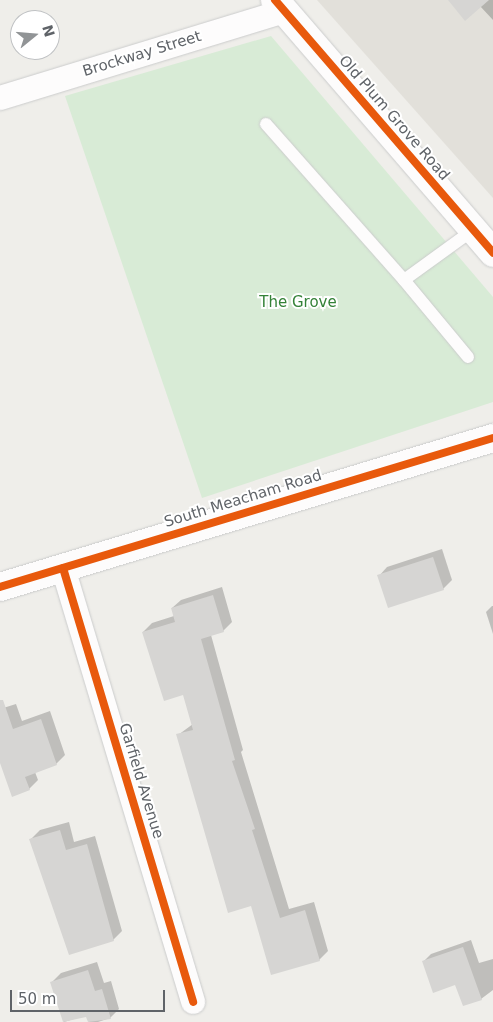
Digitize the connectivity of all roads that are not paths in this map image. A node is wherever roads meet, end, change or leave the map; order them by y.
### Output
1 (280, 6) edge
2 (0, 98) edge
3 (266, 124) dead end
4 (473, 230) junction
5 (493, 253) edge
6 (404, 280) junction
7 (468, 357) dead end
8 (493, 438) edge
9 (63, 568) junction
10 (0, 587) edge
11 (193, 1002) dead end

1 - 2 street, Brockway Street
1 - 4 main road, Old Plum Grove Road
3 - 6 lane
4 - 5 main road, Old Plum Grove Road
4 - 6 lane
6 - 7 lane
8 - 9 main road, South Meacham Road
9 - 10 main road, South Meacham Road
9 - 11 street, Garfield Avenue

